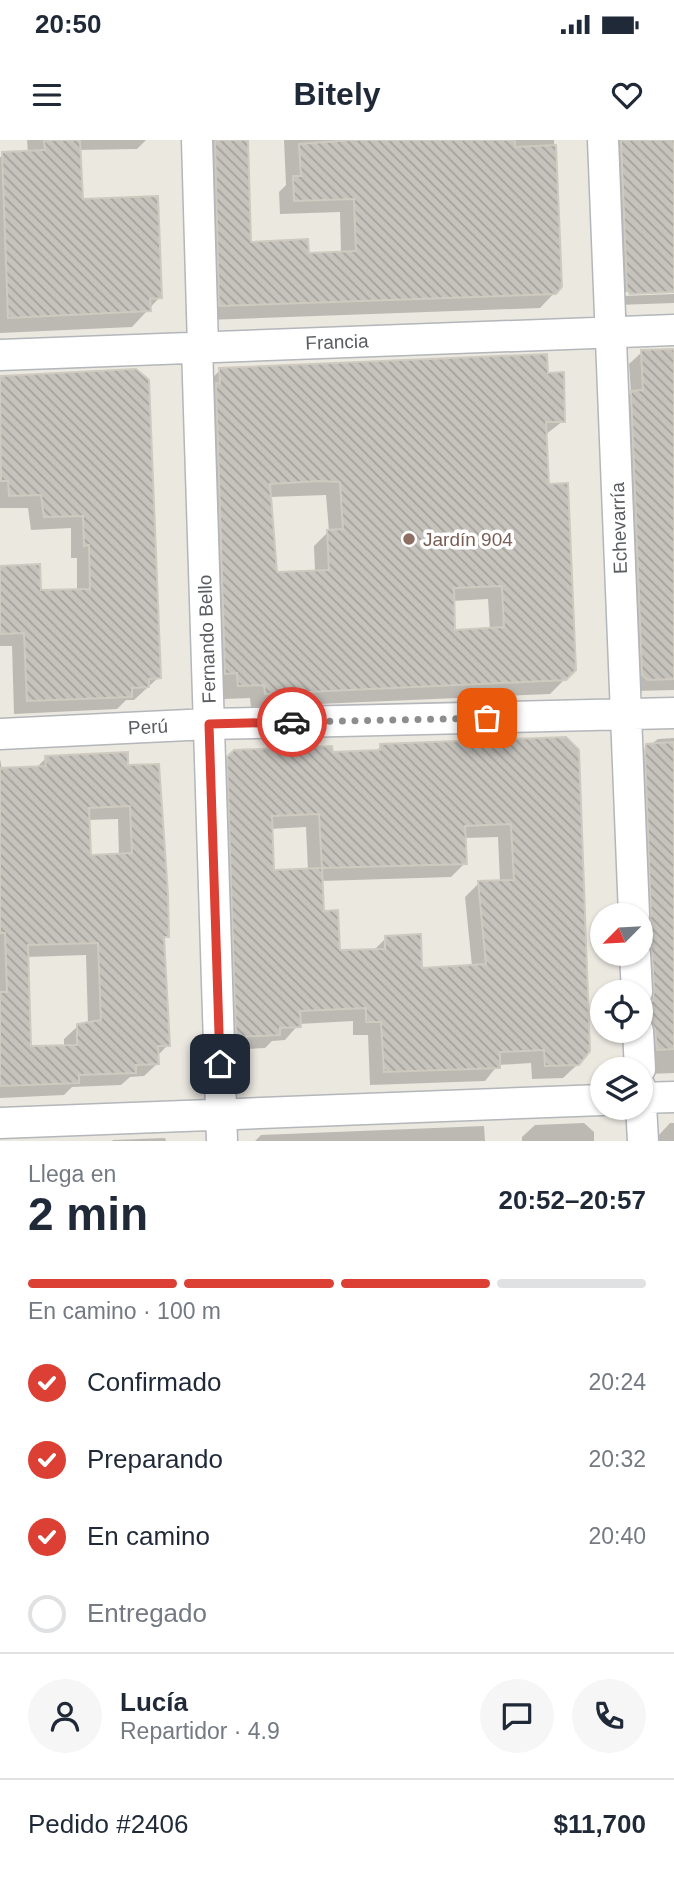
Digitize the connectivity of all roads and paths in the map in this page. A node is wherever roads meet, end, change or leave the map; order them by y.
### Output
1 (197, 140) edge
2 (603, 140) edge
3 (674, 330) edge
4 (611, 333) junction
5 (200, 347) junction
6 (0, 355) edge
7 (674, 713) edge
8 (626, 715) junction
9 (209, 724) junction
10 (0, 734) edge
11 (634, 903) edge
12 (674, 1097) edge
13 (653, 1098) edge
14 (590, 1101) edge
15 (642, 1120) edge
16 (0, 1123) edge
17 (222, 1128) edge
18 (643, 1141) edge

1 - 5 street, Fernando Bello
2 - 4 street, Echevarría
3 - 4 street, Francia
4 - 5 street, Francia
4 - 8 street, Echevarría
5 - 6 street, Francia
5 - 9 street, Fernando Bello
7 - 8 street, Perú
8 - 9 street, Perú
8 - 11 street, Echevarría
9 - 10 street, Perú
9 - 17 street, Fernando Bello
12 - 13 street
14 - 17 street
15 - 18 street
16 - 17 street

